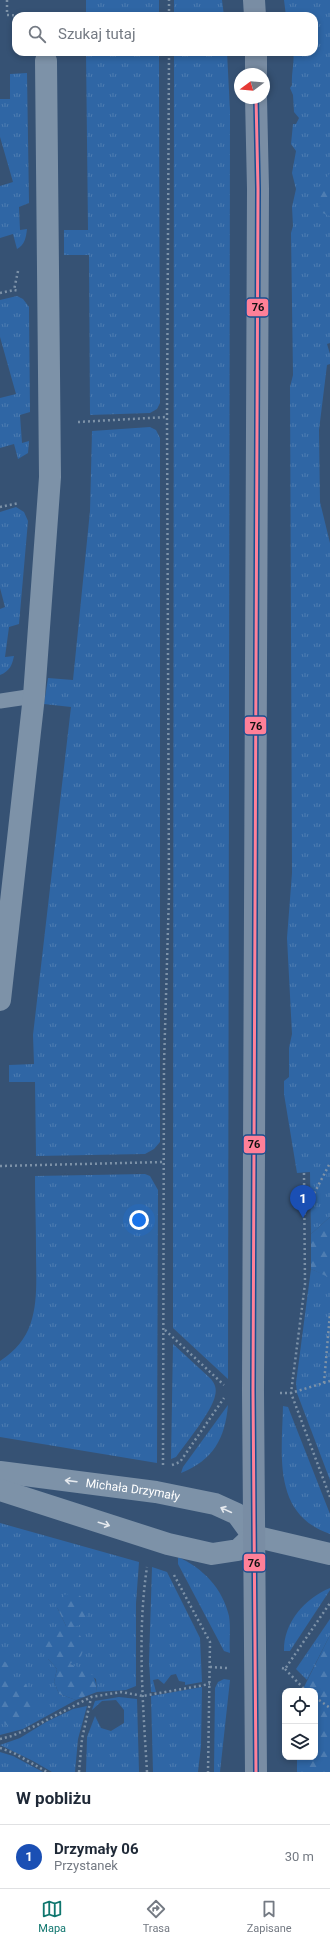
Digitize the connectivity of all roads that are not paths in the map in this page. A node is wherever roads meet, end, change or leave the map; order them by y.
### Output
1 (254, 0) edge
2 (255, 12) edge
3 (256, 56) edge
4 (46, 61) dead end
5 (256, 68) edge
6 (256, 104) edge
7 (34, 696) junction
8 (0, 701) edge
9 (6, 909) edge
10 (0, 1000) edge
11 (0, 1472) edge
12 (0, 1490) edge
13 (253, 1536) junction
14 (330, 1554) edge
15 (256, 1772) edge

1 - 2 main road
3 - 5 main road
4 - 7 street
6 - 13 main road
7 - 8 lane
7 - 9 street
9 - 10 street
13 -> 11 street, Michała Drzymały
12 -> 13 street
13 - 14 street
13 - 15 main road

